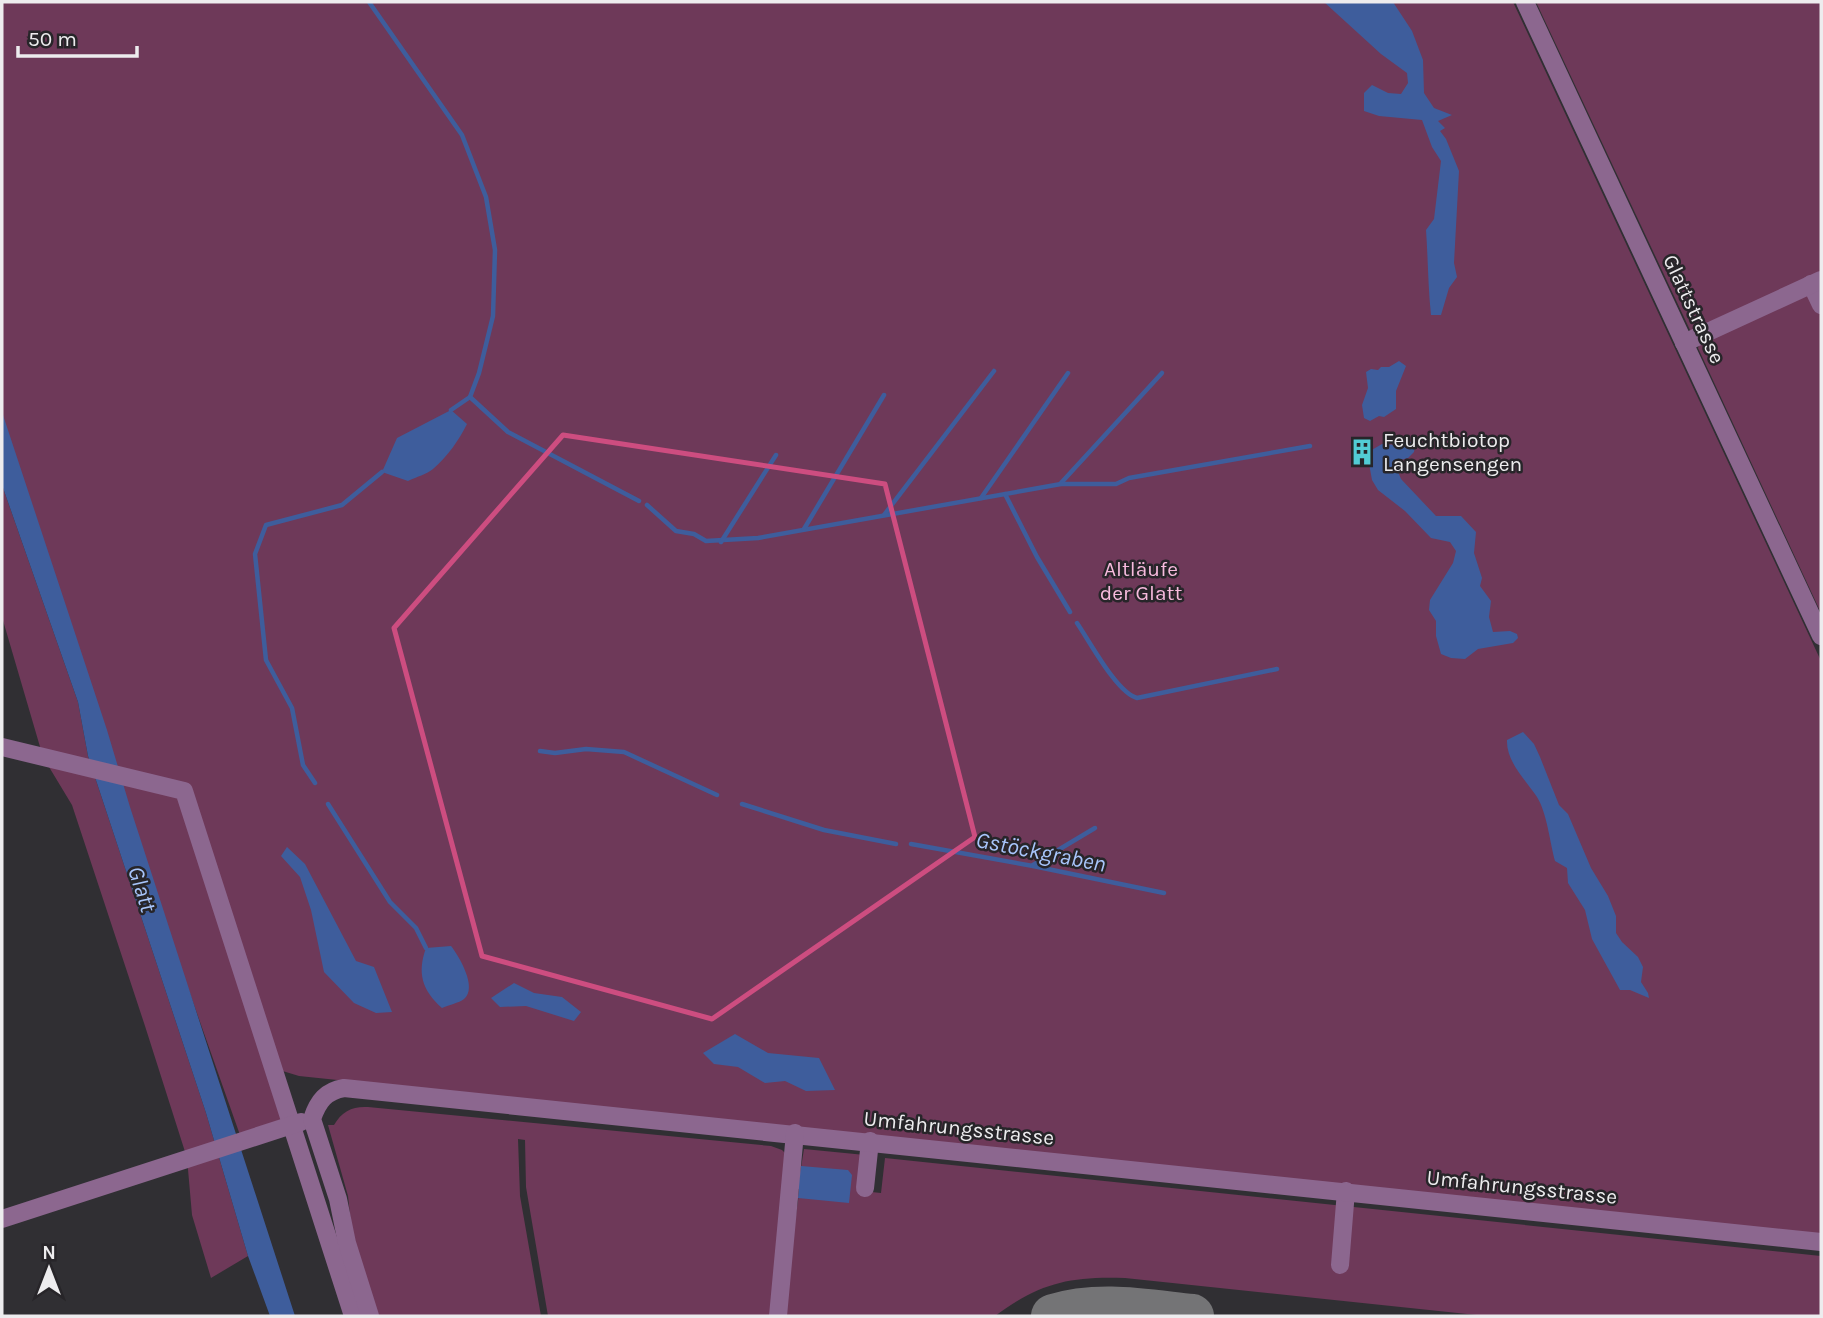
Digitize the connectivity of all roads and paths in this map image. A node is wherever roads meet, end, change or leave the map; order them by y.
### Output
1 (1525, 2) edge
2 (1816, 282) edge
3 (1821, 305) edge
4 (1684, 343) junction
5 (1821, 636) edge
6 (2, 747) edge
7 (312, 1119) junction
8 (289, 1126) junction
9 (795, 1133) junction
10 (870, 1141) junction
11 (865, 1188) dead end
12 (1346, 1191) junction
13 (2, 1219) edge
14 (1821, 1242) edge
15 (1340, 1265) dead end
16 (353, 1316) edge
17 (370, 1316) edge
18 (778, 1316) edge

1 - 4 street, Glattstrasse
2 - 3 street
2 - 4 street
4 - 5 street, Glattstrasse
6 - 8 street
7 - 8 street
7 - 9 street, Umfahrungsstrasse
7 - 17 street
8 - 13 street
8 - 16 street
9 - 10 street, Umfahrungsstrasse
9 - 18 street
10 - 11 street
10 - 12 street, Umfahrungsstrasse
12 - 14 street, Umfahrungsstrasse
12 - 15 street

